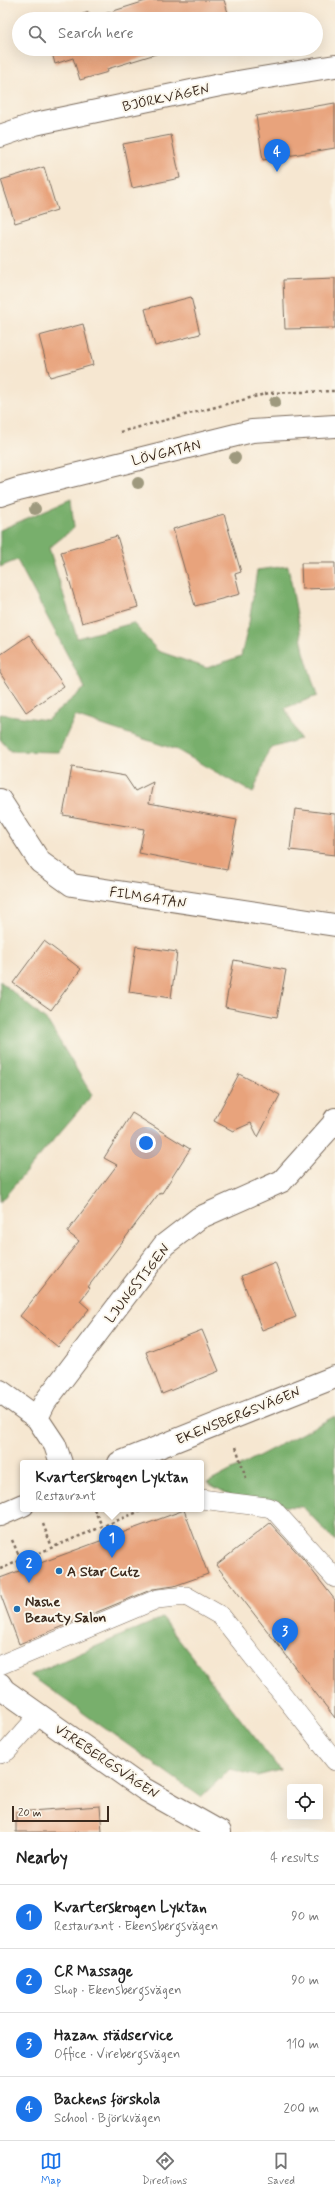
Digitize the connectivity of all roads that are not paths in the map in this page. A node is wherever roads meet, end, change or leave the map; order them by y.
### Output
1 (335, 66) edge
2 (0, 136) edge
3 (335, 426) edge
4 (0, 496) edge
5 (0, 800) edge
6 (335, 926) edge
7 (335, 1119) edge
8 (334, 1380) edge
9 (0, 1392) edge
10 (37, 1418) junction
11 (60, 1460) edge
12 (128, 1460) edge
13 (204, 1499) edge
14 (20, 1506) edge
15 (0, 1515) edge
16 (335, 1578) edge
17 (0, 1665) edge
18 (0, 1684) edge
19 (39, 1715) junction
20 (0, 1754) edge
21 (335, 1760) edge
22 (220, 1832) edge

1 - 2 street, BJÖRKVÄGEN
3 - 4 street, LÖVGATAN
5 - 6 street, FILMGATAN
7 - 10 street, LJUNGSTIGEN
8 - 12 street, EKENSBERGSVÄGEN
9 - 10 street
10 - 11 street
13 - 16 lane
14 - 15 street
17 - 21 lane
18 - 19 street, VIREBERGSVÄGEN
19 - 20 lane
19 - 22 street, VIREBERGSVÄGEN

